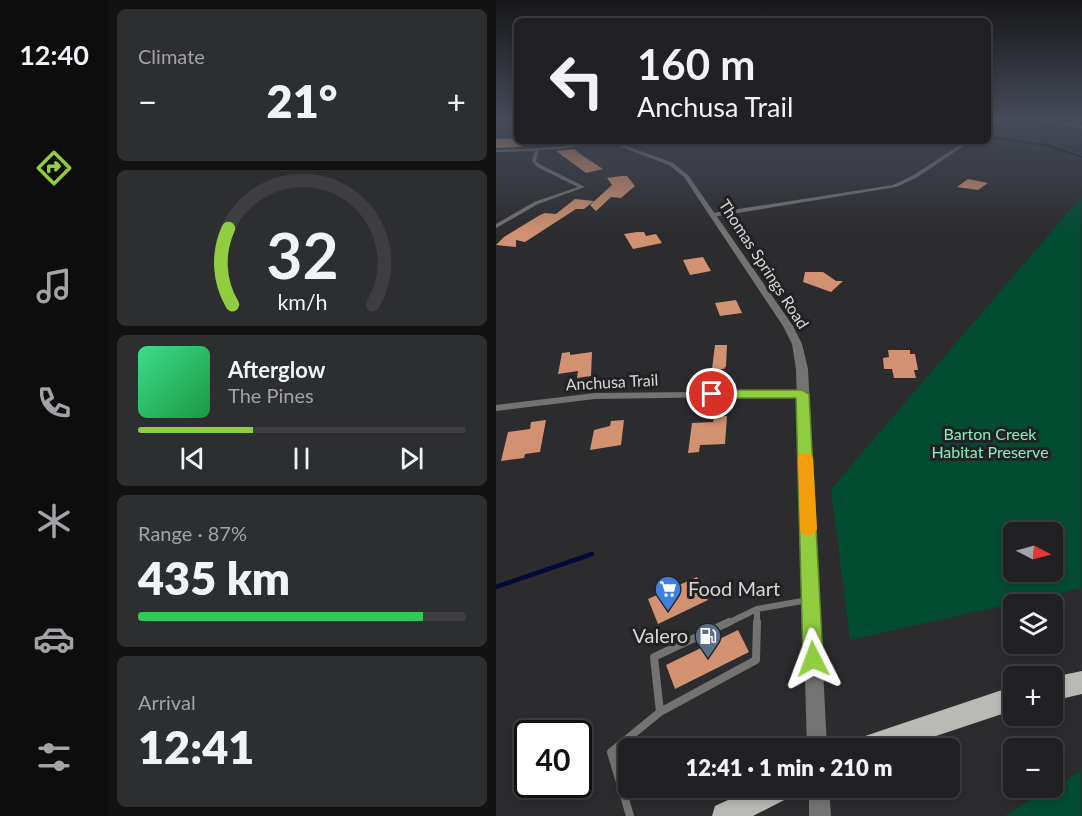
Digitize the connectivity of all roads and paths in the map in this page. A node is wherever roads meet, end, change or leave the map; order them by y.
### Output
1 (535, 158) edge
2 (653, 158) edge
3 (942, 158) edge
4 (713, 215) junction
5 (496, 226) edge
6 (802, 394) junction
7 (496, 408) edge
8 (810, 600) junction
9 (757, 609) junction
10 (1081, 682) edge
11 (1063, 686) edge
12 (1003, 702) edge
13 (660, 712) junction
14 (817, 738) edge
15 (895, 738) edge
16 (761, 798) edge
17 (819, 798) edge
18 (630, 816) edge
19 (725, 816) edge
20 (820, 816) edge

1 - 5 street
2 - 4 street, Thomas Springs Road
3 - 4 street
4 - 6 street, Thomas Springs Road
6 - 7 street, Anchusa Trail
6 - 8 street, Thomas Springs Road
8 - 9 lane
8 - 14 street, Thomas Springs Road
9 - 13 lane
9 - 13 lane
10 - 11 main road
12 - 15 main road
13 - 18 lane
16 - 19 main road
17 - 20 street

